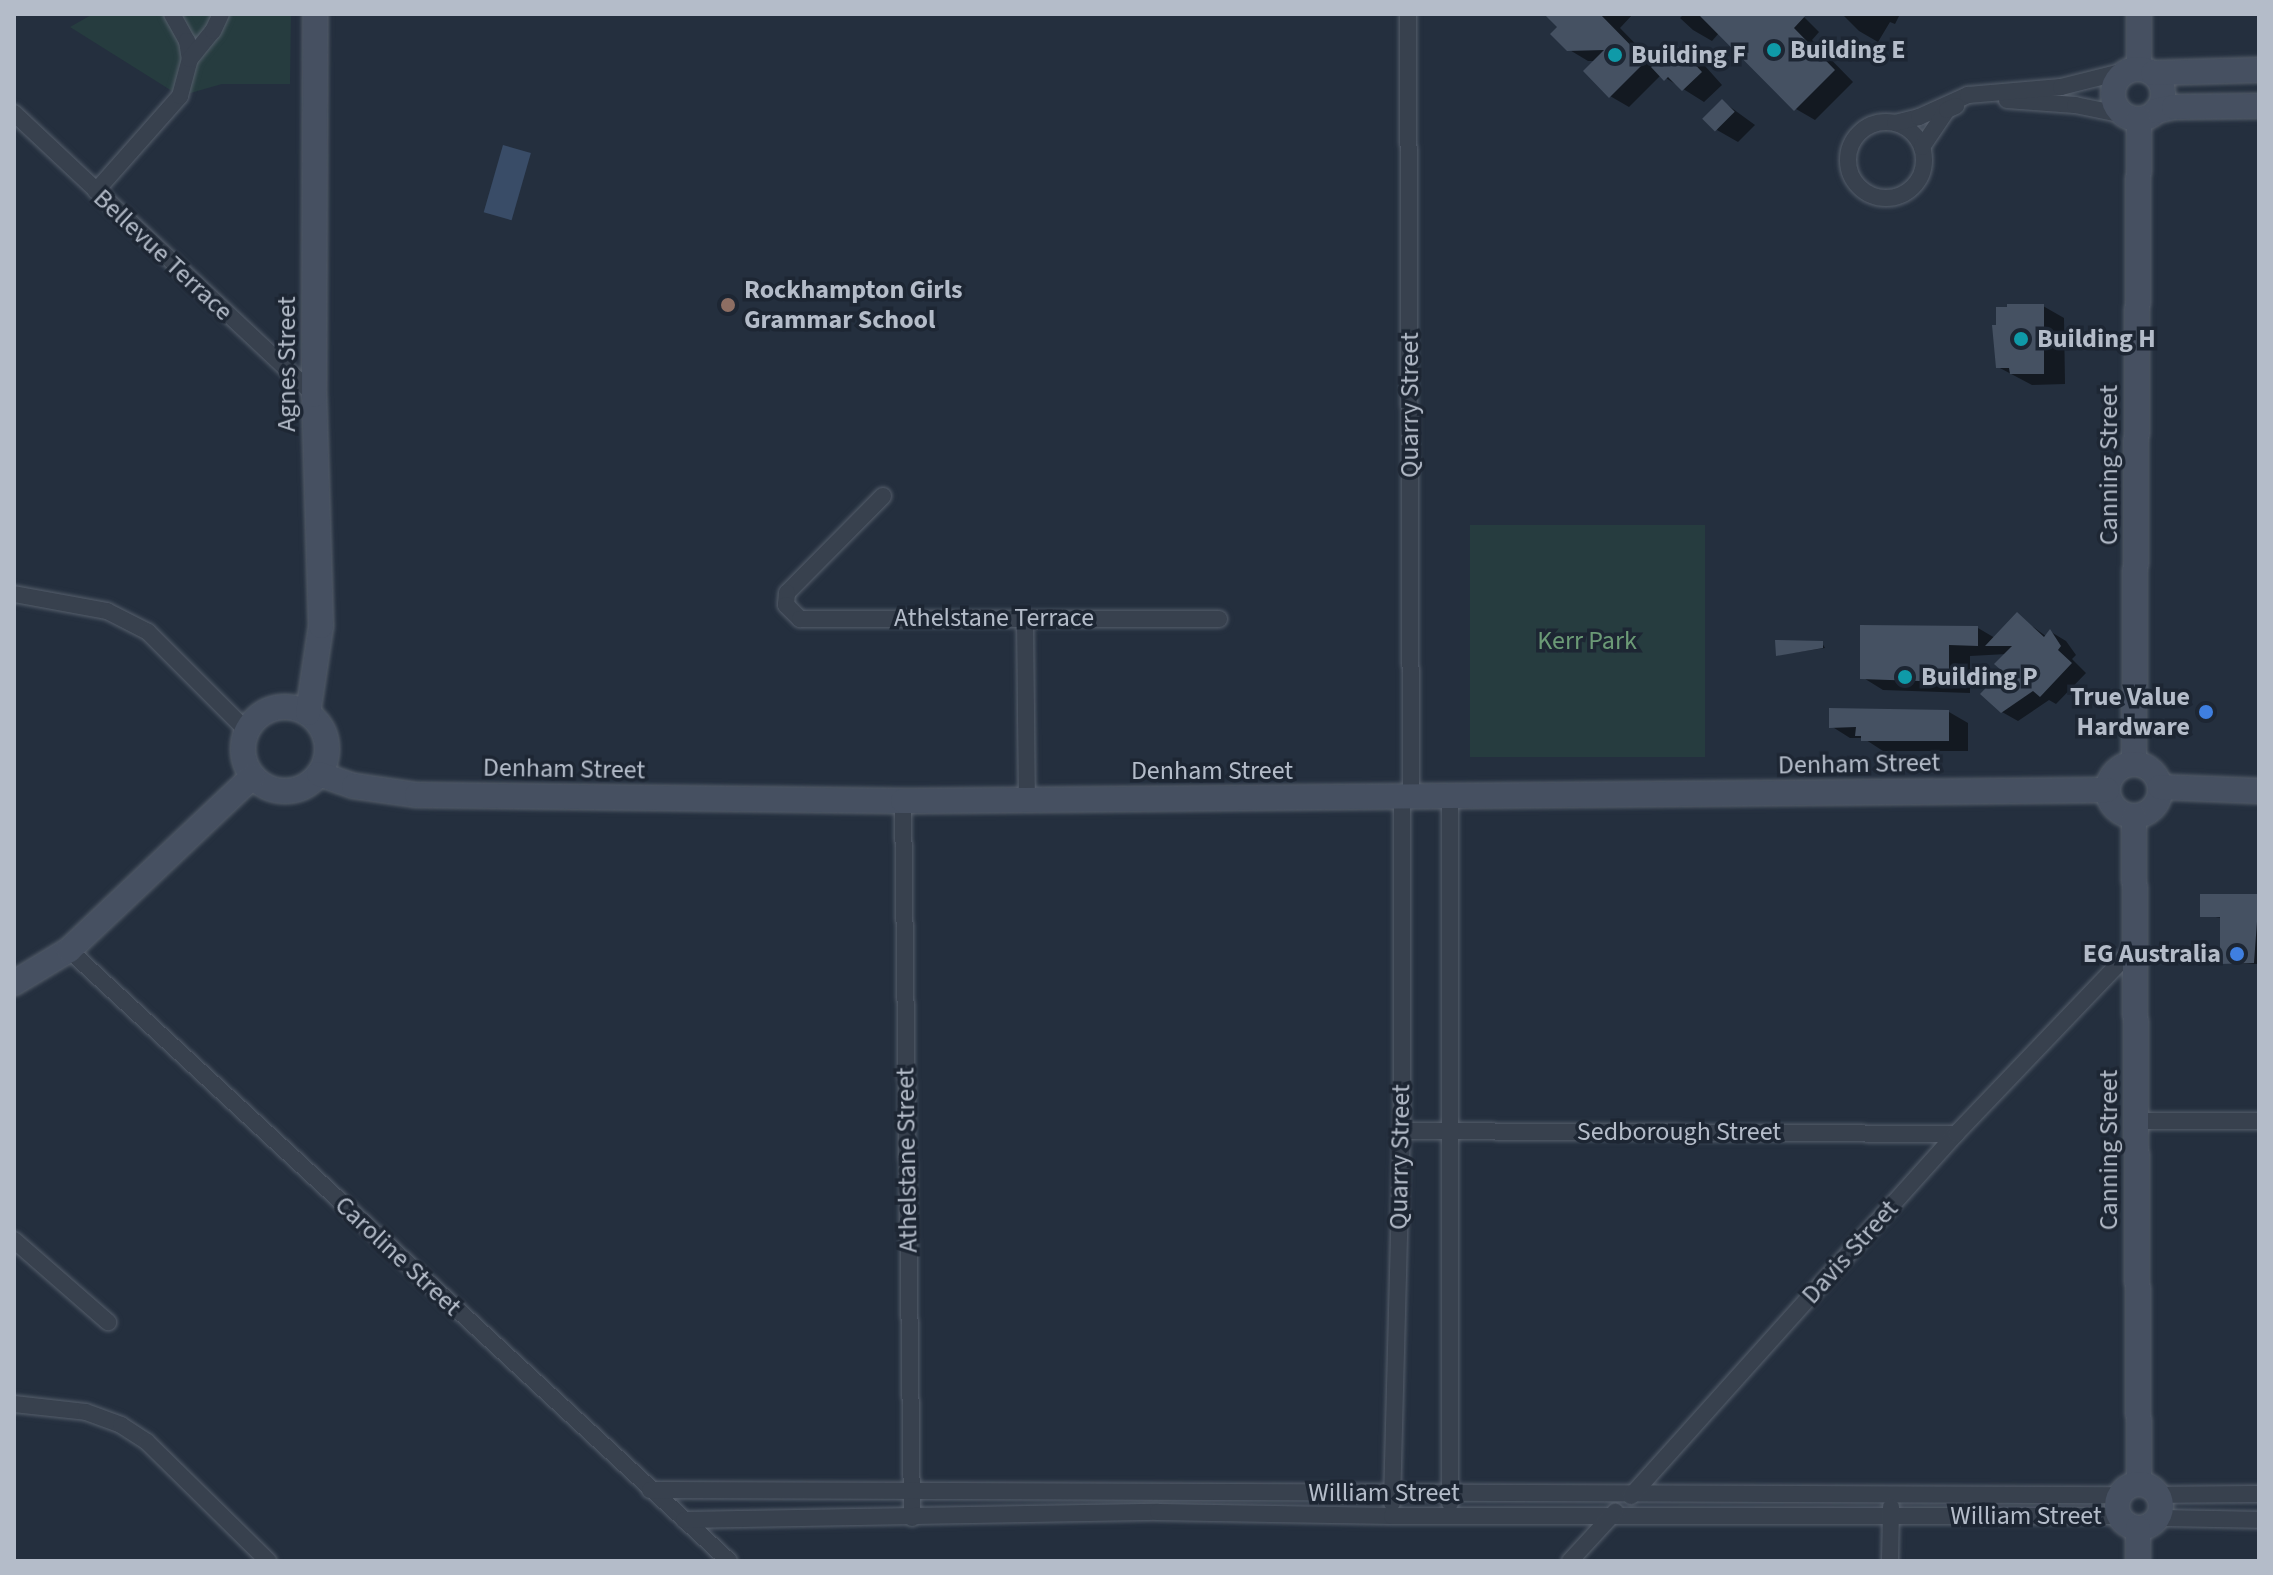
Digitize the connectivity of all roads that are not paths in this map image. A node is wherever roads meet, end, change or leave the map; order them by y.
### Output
1 (172, 14) edge
2 (221, 14) edge
3 (315, 14) edge
4 (1408, 14) edge
5 (2139, 14) edge
6 (190, 59) junction
7 (2140, 70) junction
8 (2259, 70) edge
9 (2259, 106) edge
10 (14, 113) edge
11 (2140, 115) junction
12 (1895, 123) junction
13 (1922, 147) junction
14 (96, 191) junction
15 (314, 395) junction
16 (883, 496) dead end
17 (14, 594) edge
18 (1025, 618) junction
19 (1219, 619) dead end
20 (308, 713) junction
21 (247, 731) junction
22 (2134, 764) junction
23 (319, 774) junction
24 (253, 776) junction
25 (2160, 787) junction
26 (2107, 790) junction
27 (2259, 791) edge
28 (1450, 796) junction
29 (1406, 797) junction
30 (1027, 799) junction
31 (903, 801) junction
32 (2134, 816) junction
33 (2135, 947) junction
34 (69, 950) junction
35 (14, 983) edge
36 (2136, 1121) junction
37 (2259, 1121) edge
38 (1402, 1131) junction
39 (1448, 1131) junction
40 (1956, 1134) junction
41 (14, 1240) edge
42 (108, 1322) dead end
43 (14, 1404) edge
44 (650, 1490) junction
45 (911, 1493) junction
46 (1634, 1493) junction
47 (1393, 1494) junction
48 (1451, 1494) junction
49 (1891, 1494) junction
50 (2259, 1494) edge
51 (2139, 1506) junction
52 (1450, 1515) junction
53 (1612, 1515) junction
54 (1891, 1515) junction
55 (1392, 1516) junction
56 (912, 1518) junction
57 (684, 1520) junction
58 (2259, 1520) edge
59 (268, 1561) edge
60 (729, 1561) edge
61 (1570, 1561) edge
62 (1890, 1561) edge
63 (2138, 1561) edge

1 - 6 street
2 - 6 street
3 - 15 street, Agnes Street
4 - 29 street, Quarry Street
5 - 7 street
6 - 14 street
7 - 8 street
7 - 11 street
7 - 11 street
7 - 12 street
9 - 11 street
10 - 14 street, Bellevue Terrace
11 - 13 street
11 - 22 street, Canning Street
12 - 13 street
12 - 13 street
14 - 15 street, Bellevue Terrace
15 - 20 street, Agnes Street
16 - 18 street, Athelstane Terrace
17 - 21 street
18 - 19 street, Athelstane Terrace
18 - 30 street
20 - 21 street
20 - 23 street
21 - 24 street
22 - 25 street
22 - 26 street
23 - 24 street
23 - 31 street, Denham Street
24 - 34 street
25 - 27 street
25 - 32 street
26 - 28 street, Denham Street
26 - 32 street
28 - 29 street, Denham Street
28 - 39 street, Quarry Street
29 - 30 street, Denham Street
29 - 38 street, Quarry Street
30 - 31 street, Denham Street
31 - 45 street, Athelstane Street
32 - 33 street, Canning Street
33 - 36 street, Canning Street
33 - 40 street, Davis Street
34 - 35 street
34 - 44 street, Caroline Street
36 - 37 street
36 - 51 street, Canning Street
38 - 39 street, Sedborough Street
38 - 47 street, Quarry Street
39 - 40 street, Sedborough Street
39 - 48 street, Quarry Street
40 - 46 street, Davis Street
41 - 42 street
43 - 59 street
44 - 45 street, William Street
44 - 57 street, Caroline Street
45 - 47 street, William Street
45 - 56 street, Athelstane Street
46 - 48 street, William Street
46 - 49 street, William Street
46 - 53 street, Davis Street
47 - 48 street, William Street
47 - 55 street, Quarry Street
48 - 52 street, Quarry Street
49 - 51 street, William Street
49 - 54 street
50 - 51 street, William Street
51 - 54 street, William Street
51 - 58 street, William Street
51 - 63 street, Canning Street
52 - 53 street, William Street
52 - 55 street, William Street
53 - 54 street, William Street
53 - 61 street, Davis Street
54 - 62 street
55 - 56 street, William Street
56 - 57 street, William Street
57 - 60 street, Caroline Street

